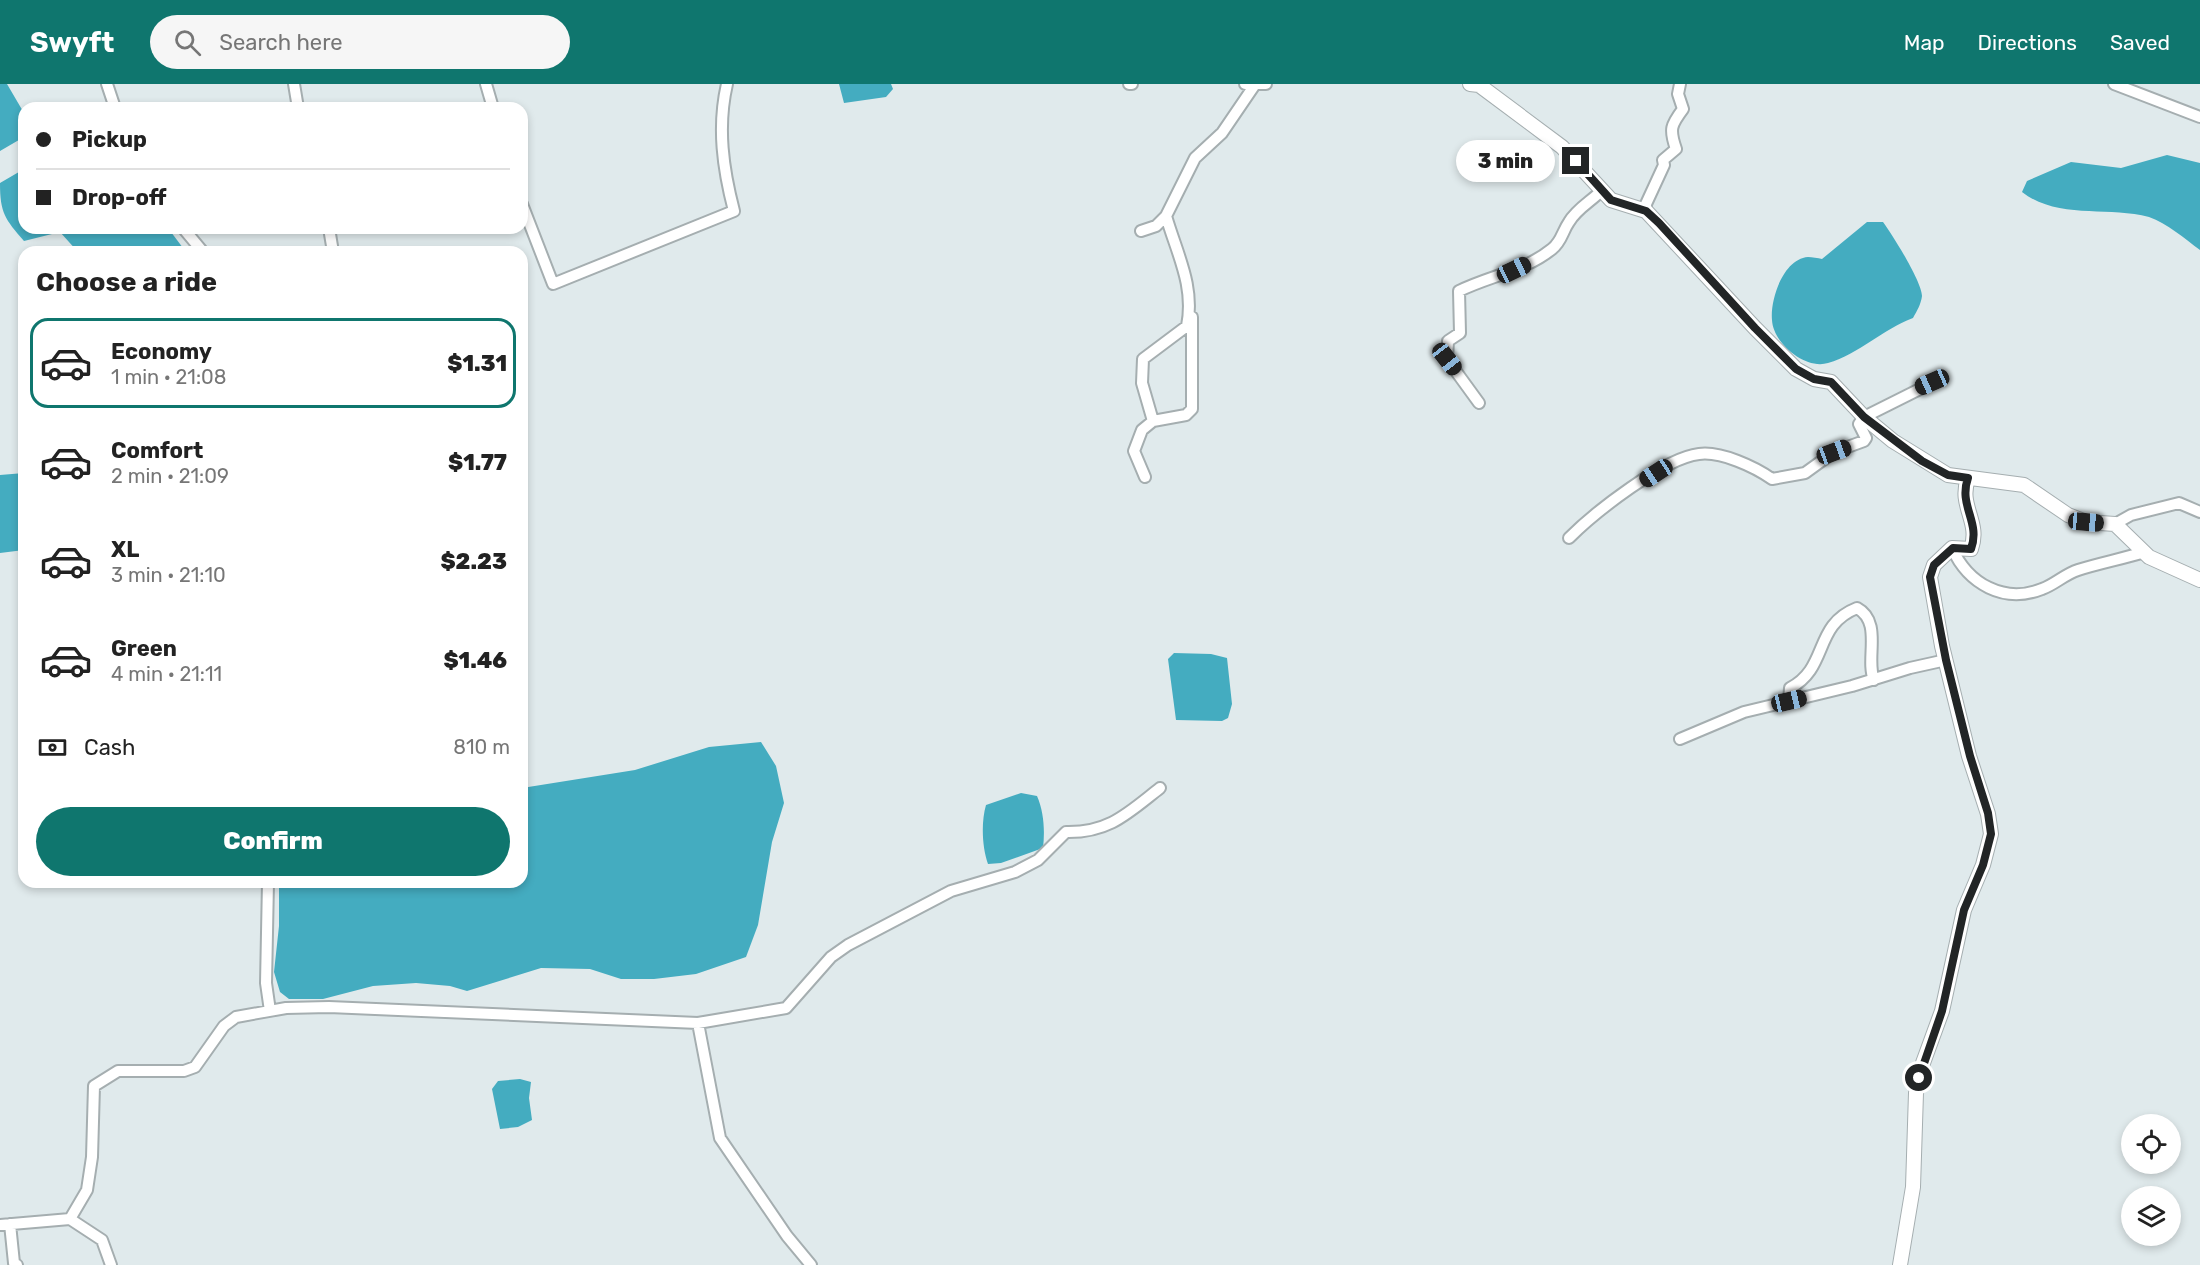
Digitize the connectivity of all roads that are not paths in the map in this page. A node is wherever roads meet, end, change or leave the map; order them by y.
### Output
1 (107, 84) edge
2 (294, 84) edge
3 (486, 84) edge
4 (727, 84) edge
5 (1266, 84) edge
6 (1476, 84) edge
7 (1680, 84) edge
8 (2114, 84) edge
9 (1250, 85) edge
10 (113, 102) edge
11 (296, 102) edge
12 (491, 102) edge
13 (2200, 117) edge
14 (1602, 190) junction
15 (1646, 211) junction
16 (1166, 216) junction
17 (528, 219) edge
18 (1141, 231) dead end
19 (188, 234) edge
20 (198, 246) edge
21 (1191, 307) junction
22 (1932, 382) dead end
23 (1479, 403) dead end
24 (1864, 417) junction
25 (1153, 421) junction
26 (1145, 477) dead end
27 (1968, 478) junction
28 (2200, 512) edge
29 (2115, 524) junction
30 (1569, 538) dead end
31 (1953, 548) junction
32 (2144, 552) junction
33 (2200, 580) edge
34 (1946, 660) junction
35 (1874, 680) junction
36 (1789, 701) junction
37 (1680, 739) dead end
38 (1160, 788) dead end
39 (268, 888) edge
40 (270, 1011) junction
41 (698, 1023) junction
42 (70, 1219) junction
43 (5, 1225) edge
44 (17, 1265) edge
45 (111, 1265) edge
46 (811, 1265) edge
47 (1900, 1265) edge

1 - 10 street
2 - 11 street
3 - 12 street
4 - 17 street
5 - 9 street
6 - 14 street
7 - 15 street
8 - 13 street
9 - 16 street
14 - 15 street
14 - 23 street
15 - 24 street
16 - 18 street
16 - 21 street
19 - 20 street
21 - 25 street
21 - 25 street
22 - 24 street
24 - 27 street
24 - 30 street
25 - 26 street
27 - 29 street
27 - 31 street
28 - 29 street
29 - 32 street
31 - 32 street
31 - 34 street
32 - 33 street
34 - 35 street
34 - 47 street
35 - 36 street
35 - 36 street
36 - 37 street
38 - 41 street
39 - 40 street
40 - 41 street
40 - 42 street
41 - 46 street
42 - 43 street
42 - 45 street
43 - 44 street

